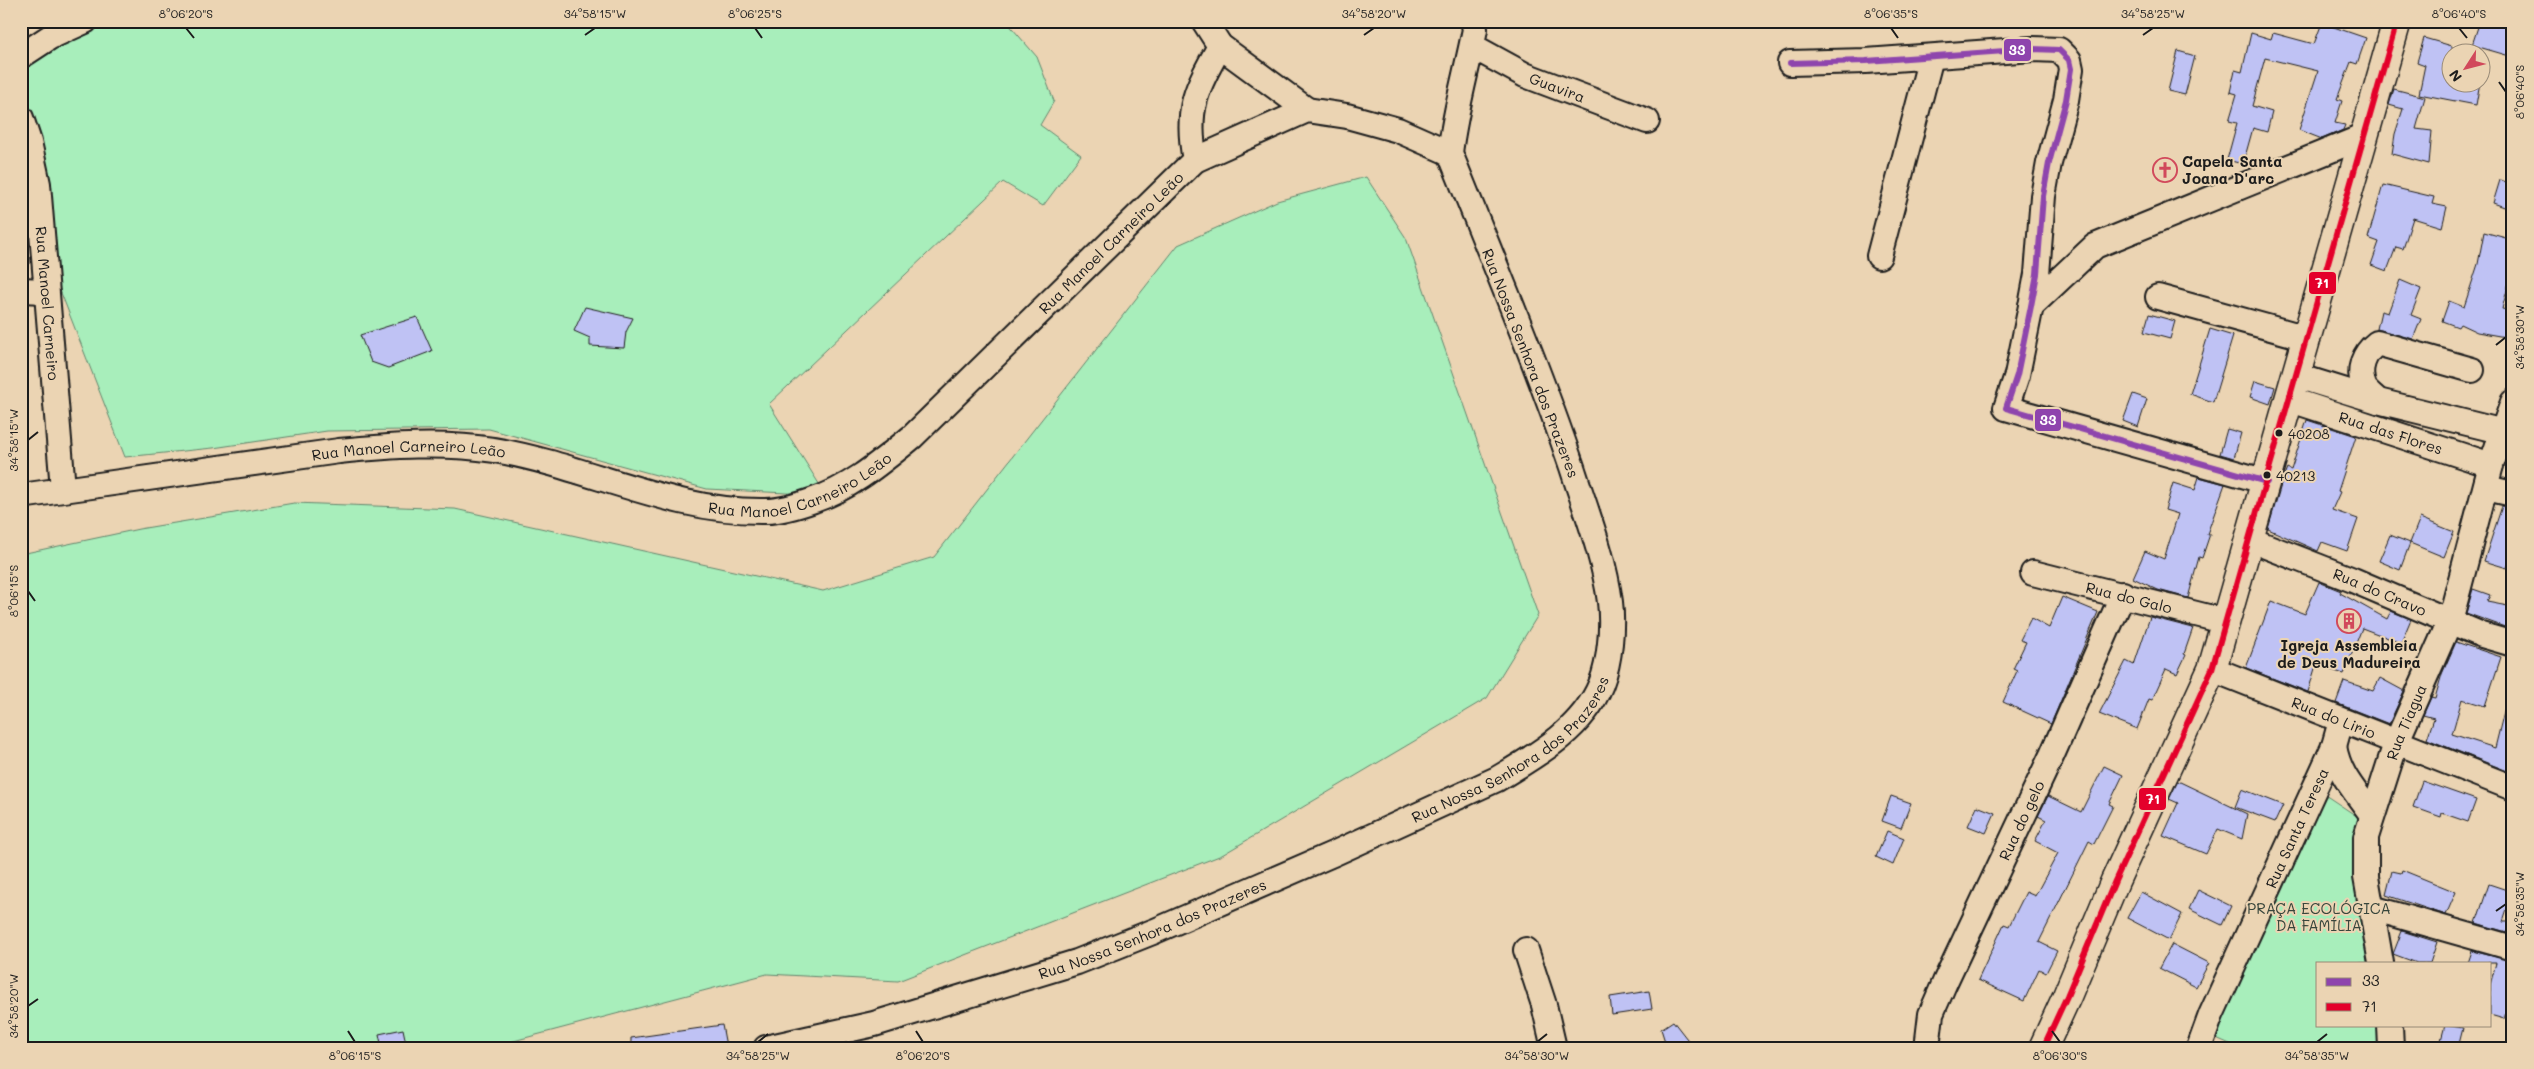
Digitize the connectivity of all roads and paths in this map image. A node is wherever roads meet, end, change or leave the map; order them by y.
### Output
1 (85, 21) edge
2 (1204, 21) edge
3 (1474, 21) edge
4 (2397, 21) edge
5 (1220, 46) junction
6 (1472, 46) junction
7 (21, 56) edge
8 (1931, 57) junction
9 (1790, 63) dead end
10 (1307, 110) junction
11 (21, 118) edge
12 (1647, 121) dead end
13 (2365, 136) junction
14 (1450, 153) junction
15 (1195, 160) junction
16 (1879, 256) dead end
17 (21, 290) edge
18 (45, 291) junction
19 (2158, 297) dead end
20 (2031, 306) junction
21 (2307, 338) junction
22 (2472, 370) dead end
23 (2294, 388) junction
24 (2378, 401) junction
25 (2513, 402) edge
26 (2504, 432) junction
27 (2491, 464) junction
28 (2267, 482) junction
29 (2486, 488) junction
30 (64, 489) junction
31 (2513, 494) edge
32 (21, 496) edge
33 (2248, 539) junction
34 (2033, 573) dead end
35 (2123, 594) junction
36 (2224, 621) junction
37 (2450, 621) junction
38 (2513, 644) edge
39 (2212, 669) junction
40 (2341, 721) junction
41 (2396, 743) junction
42 (2334, 746) junction
43 (2513, 788) edge
44 (2372, 814) junction
45 (2372, 908) junction
46 (2513, 948) edge
47 (1526, 950) dead end
48 (2380, 962) edge
49 (2390, 1026) edge
50 (816, 1043) edge
51 (766, 1048) edge
52 (1554, 1048) edge
53 (1927, 1048) edge
54 (2042, 1048) edge
55 (2199, 1048) edge
56 (2390, 1048) edge

1 - 7 street
2 - 5 street
3 - 6 street, Rua Nossa Senhora dos Prazeres
4 - 13 main road
5 - 10 street
5 - 15 street
6 - 12 street, Guavira
6 - 14 street, Rua Nossa Senhora dos Prazeres
8 - 9 street
8 - 16 street
8 - 20 street
10 - 14 street
10 - 15 street, Rua Manoel Carneiro Leão
11 - 18 street, Rua Manoel Carneiro
13 - 20 street
13 - 21 main road
14 - 50 street, Rua Nossa Senhora dos Prazeres
15 - 30 street, Rua Manoel Carneiro Leão
17 - 18 street
18 - 30 street, Rua Manoel Carneiro
19 - 21 street
20 - 28 street
21 - 23 main road
22 - 24 street
23 - 24 street
23 - 27 street, Rua das Flores
23 - 28 main road
24 - 26 street
25 - 26 street, Rua Tiagua
26 - 27 street, Rua Tiagua
27 - 29 street, Rua Tiagua
28 - 33 main road
29 - 31 street
29 - 37 street, Rua Tiagua
30 - 32 street, Rua Manoel Carneiro Leão
33 - 36 main road
33 - 37 street, Rua do Cravo
34 - 35 street, Rua do Galo
35 - 36 street, Rua do Galo
35 - 53 street, Rua do gelo
36 - 39 main road
37 - 38 street, Rua do Cravo
37 - 41 street, Rua Tiagua
39 - 40 street, Rua do Lirio
39 - 54 main road
40 - 41 street, Rua do Lirio
40 - 42 street
41 - 43 street, Rua do Lirio
41 - 44 street, Rua Tiagua
42 - 44 street
42 - 55 street, Rua Santa Teresa
44 - 45 street, Rua Tiagua
45 - 46 street
45 - 48 street, Rua Tiagua
47 - 52 street
49 - 56 street
50 - 51 street, Rua Nossa Senhora dos Prazeres

